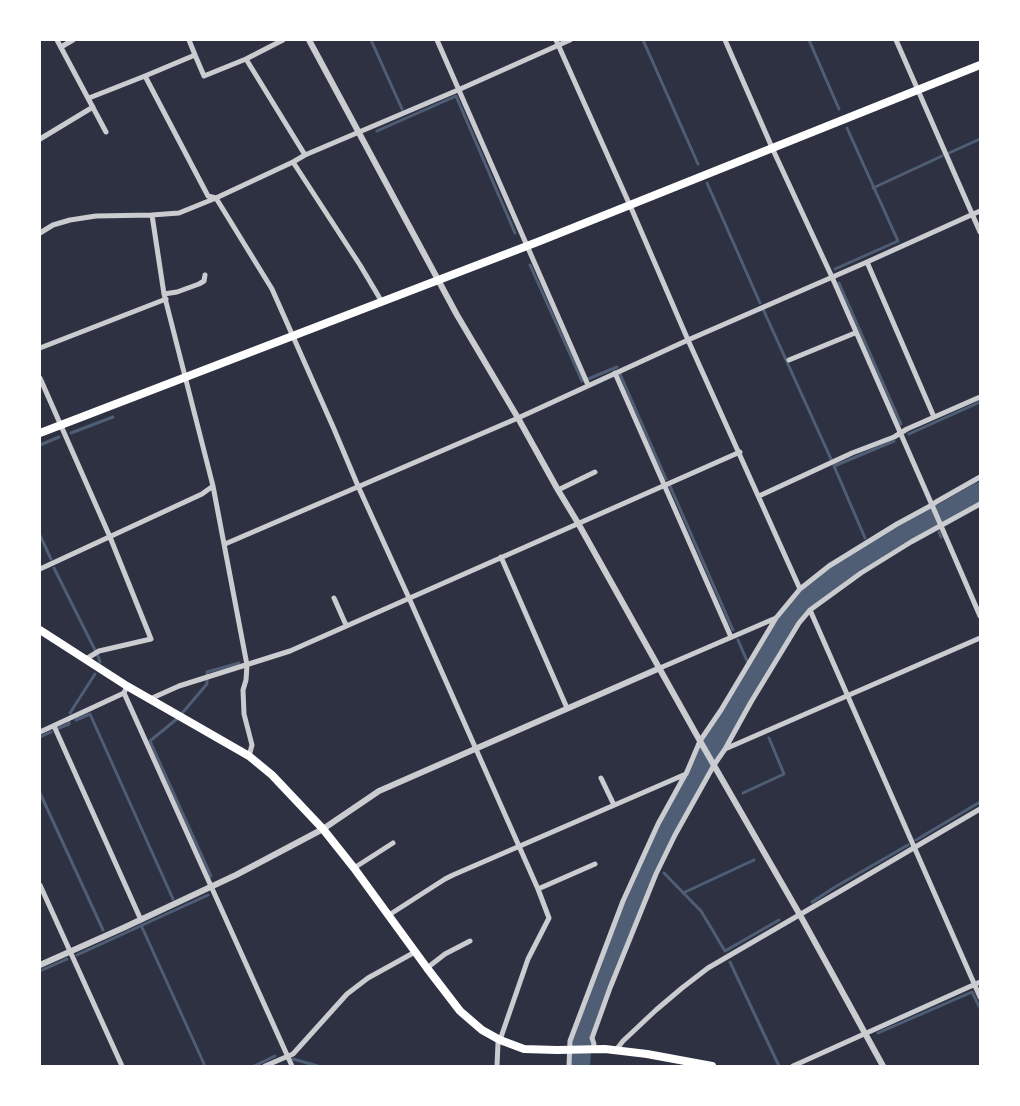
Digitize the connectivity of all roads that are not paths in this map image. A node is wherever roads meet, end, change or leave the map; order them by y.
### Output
1 (57, 40) edge
2 (73, 40) edge
3 (189, 40) edge
4 (283, 40) edge
5 (309, 40) edge
6 (437, 40) edge
7 (570, 40) edge
8 (725, 40) edge
9 (896, 40) edge
10 (557, 42) edge
11 (61, 47) junction
12 (195, 55) junction
13 (246, 59) junction
14 (980, 65) edge
15 (146, 76) junction
16 (458, 90) junction
17 (918, 90) junction
18 (89, 98) junction
19 (93, 107) junction
20 (106, 132) dead end
21 (358, 133) junction
22 (40, 139) edge
23 (772, 148) junction
24 (305, 155) junction
25 (293, 162) junction
26 (216, 198) junction
27 (630, 205) junction
28 (980, 211) edge
29 (152, 215) junction
30 (972, 215) junction
31 (40, 232) edge
32 (980, 232) edge
33 (526, 246) junction
34 (867, 262) junction
35 (205, 276) dead end
36 (832, 277) junction
37 (438, 280) junction
38 (165, 296) junction
39 (382, 302) junction
40 (855, 332) junction
41 (292, 336) junction
42 (688, 340) junction
43 (40, 348) edge
44 (789, 360) dead end
45 (615, 373) junction
46 (186, 377) junction
47 (40, 378) edge
48 (588, 385) junction
49 (980, 397) edge
50 (934, 417) junction
51 (518, 418) junction
52 (60, 425) junction
53 (40, 433) edge
54 (900, 433) junction
55 (740, 452) junction
56 (595, 472) dead end
57 (980, 477) edge
58 (665, 485) junction
59 (213, 486) junction
60 (358, 486) junction
61 (558, 490) junction
62 (759, 496) junction
63 (980, 504) edge
64 (933, 506) junction
65 (578, 522) junction
66 (941, 526) junction
67 (110, 537) junction
68 (225, 544) junction
69 (501, 557) junction
70 (40, 569) edge
71 (800, 589) junction
72 (334, 598) dead end
73 (409, 598) junction
74 (810, 610) junction
75 (980, 616) edge
76 (776, 618) junction
77 (346, 625) junction
78 (40, 630) edge
79 (731, 637) junction
80 (980, 638) edge
81 (86, 659) junction
82 (247, 665) junction
83 (660, 668) junction
84 (126, 690) junction
85 (848, 695) junction
86 (150, 698) junction
87 (567, 708) junction
88 (54, 726) junction
89 (40, 732) edge
90 (701, 743) junction
91 (476, 749) junction
92 (725, 749) junction
93 (249, 756) junction
94 (714, 764) junction
95 (686, 774) junction
96 (601, 778) dead end
97 (614, 804) junction
98 (980, 809) edge
99 (323, 829) junction
100 (393, 843) dead end
101 (519, 847) junction
102 (914, 848) junction
103 (595, 864) dead end
104 (354, 868) junction
105 (40, 885) edge
106 (212, 887) junction
107 (538, 889) junction
108 (388, 915) junction
109 (800, 915) junction
110 (141, 920) junction
111 (470, 941) dead end
112 (70, 952) junction
113 (415, 952) junction
114 (40, 965) edge
115 (427, 968) junction
116 (977, 983) edge
117 (980, 997) edge
118 (866, 1034) junction
119 (500, 1040) junction
120 (592, 1049) junction
121 (570, 1050) junction
122 (616, 1050) junction
123 (287, 1056) junction
124 (122, 1066) edge
125 (265, 1066) edge
126 (292, 1066) edge
127 (496, 1066) edge
128 (569, 1066) edge
129 (712, 1066) edge
130 (792, 1066) edge
131 (883, 1066) edge

1 - 11 street
2 - 11 street
3 - 12 street
4 - 13 street
5 - 21 street
6 - 16 street
7 - 10 street
8 - 23 street
9 - 17 street
10 - 16 street
10 - 27 street
11 - 18 street
12 - 13 street
12 - 15 street
13 - 24 street
14 - 17 main road
15 - 18 street
15 - 26 street
16 - 21 street
16 - 33 street
17 - 23 main road
17 - 30 street
18 - 19 street
19 - 20 street
19 - 22 street
21 - 24 street
21 - 37 street
23 - 27 main road
23 - 36 street
24 - 25 street
25 - 26 street
25 - 39 street
26 - 29 street
26 - 41 street
27 - 33 main road
27 - 42 street
28 - 30 street
29 - 31 street
29 - 38 street
30 - 32 street
30 - 34 street
33 - 37 main road
33 - 48 street
34 - 36 street
34 - 50 street
35 - 38 street
36 - 40 street
36 - 42 street
37 - 39 main road
37 - 51 street
38 - 43 street
38 - 46 street
39 - 41 main road
40 - 44 street
40 - 54 street
41 - 46 main road
41 - 60 street
42 - 45 street
42 - 55 street
45 - 48 street
45 - 58 street
46 - 52 main road
46 - 59 street
47 - 52 street
48 - 51 street
49 - 50 street
50 - 54 street
51 - 60 street
51 - 61 street
52 - 53 main road
52 - 67 street
54 - 62 street
54 - 64 street
55 - 58 street
55 - 62 street
56 - 61 street
57 - 64 street
58 - 65 street
58 - 79 street
59 - 67 street
59 - 68 street
60 - 68 street
60 - 73 street
61 - 65 street
62 - 71 street
63 - 66 street
64 - 66 street
64 - 71 street
65 - 69 street
65 - 83 street
66 - 74 street
66 - 75 street
67 - 70 street
67 - 81 street
68 - 82 street
69 - 73 street
69 - 87 street
71 - 76 street
72 - 77 street
73 - 77 street
73 - 91 street
74 - 85 street
74 - 92 street
76 - 79 street
76 - 90 street
77 - 82 street
78 - 81 main road
79 - 83 street
80 - 85 street
81 - 84 main road
82 - 86 street
82 - 93 street
83 - 87 street
83 - 90 street
84 - 86 main road
84 - 88 street
84 - 106 street
85 - 92 street
85 - 102 street
86 - 93 main road
87 - 91 street
88 - 89 street
88 - 110 street
90 - 94 street
90 - 95 street
91 - 99 street
91 - 101 street
92 - 94 street
93 - 99 main road
94 - 109 street
94 - 120 street
95 - 97 street
95 - 121 street
96 - 97 street
97 - 101 street
98 - 102 street
99 - 104 main road
99 - 106 street
100 - 104 street
101 - 107 street
101 - 108 street
102 - 109 street
102 - 116 street
103 - 107 street
104 - 108 main road
105 - 112 street
106 - 110 street
106 - 123 street
107 - 119 street
108 - 113 main road
109 - 118 street
109 - 122 street
110 - 112 street
111 - 115 street
112 - 114 street
112 - 124 street
113 - 115 main road
113 - 123 street
115 - 119 main road
116 - 117 street
116 - 118 street
118 - 130 street
118 - 131 street
119 - 121 main road
119 - 127 street
120 - 121 main road
120 - 122 main road
121 - 128 street
122 - 129 main road
123 - 125 street
123 - 126 street

